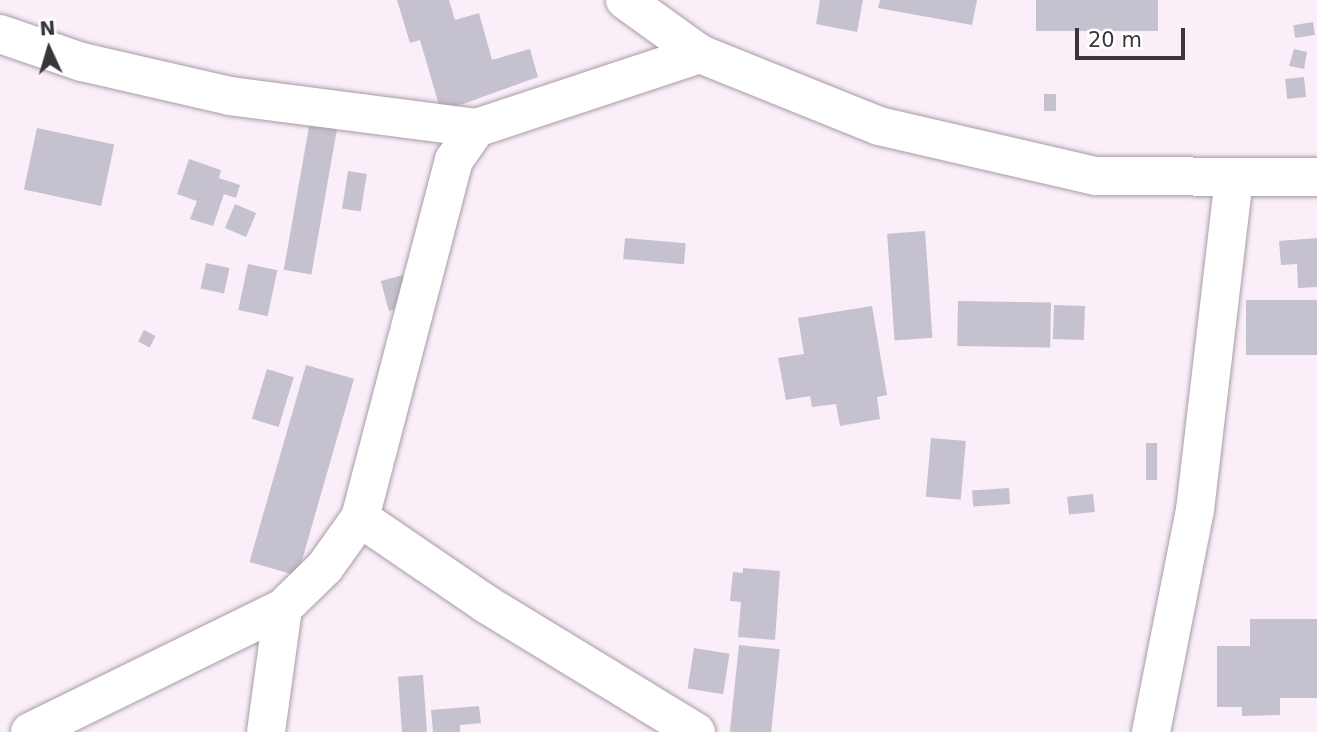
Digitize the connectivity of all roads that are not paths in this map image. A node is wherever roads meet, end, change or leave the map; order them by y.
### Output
1 (625, 0) edge
2 (0, 34) edge
3 (699, 54) junction
4 (476, 128) junction
5 (1317, 177) edge
6 (1234, 179) junction
7 (360, 518) junction
8 (283, 608) junction
9 (30, 732) edge
10 (266, 732) edge
11 (695, 732) edge
12 (1151, 732) edge

1 - 3 street
2 - 4 street
3 - 4 street
3 - 6 street
4 - 7 street
5 - 6 street
6 - 12 street
7 - 8 street
7 - 11 street
8 - 9 street
8 - 10 street

